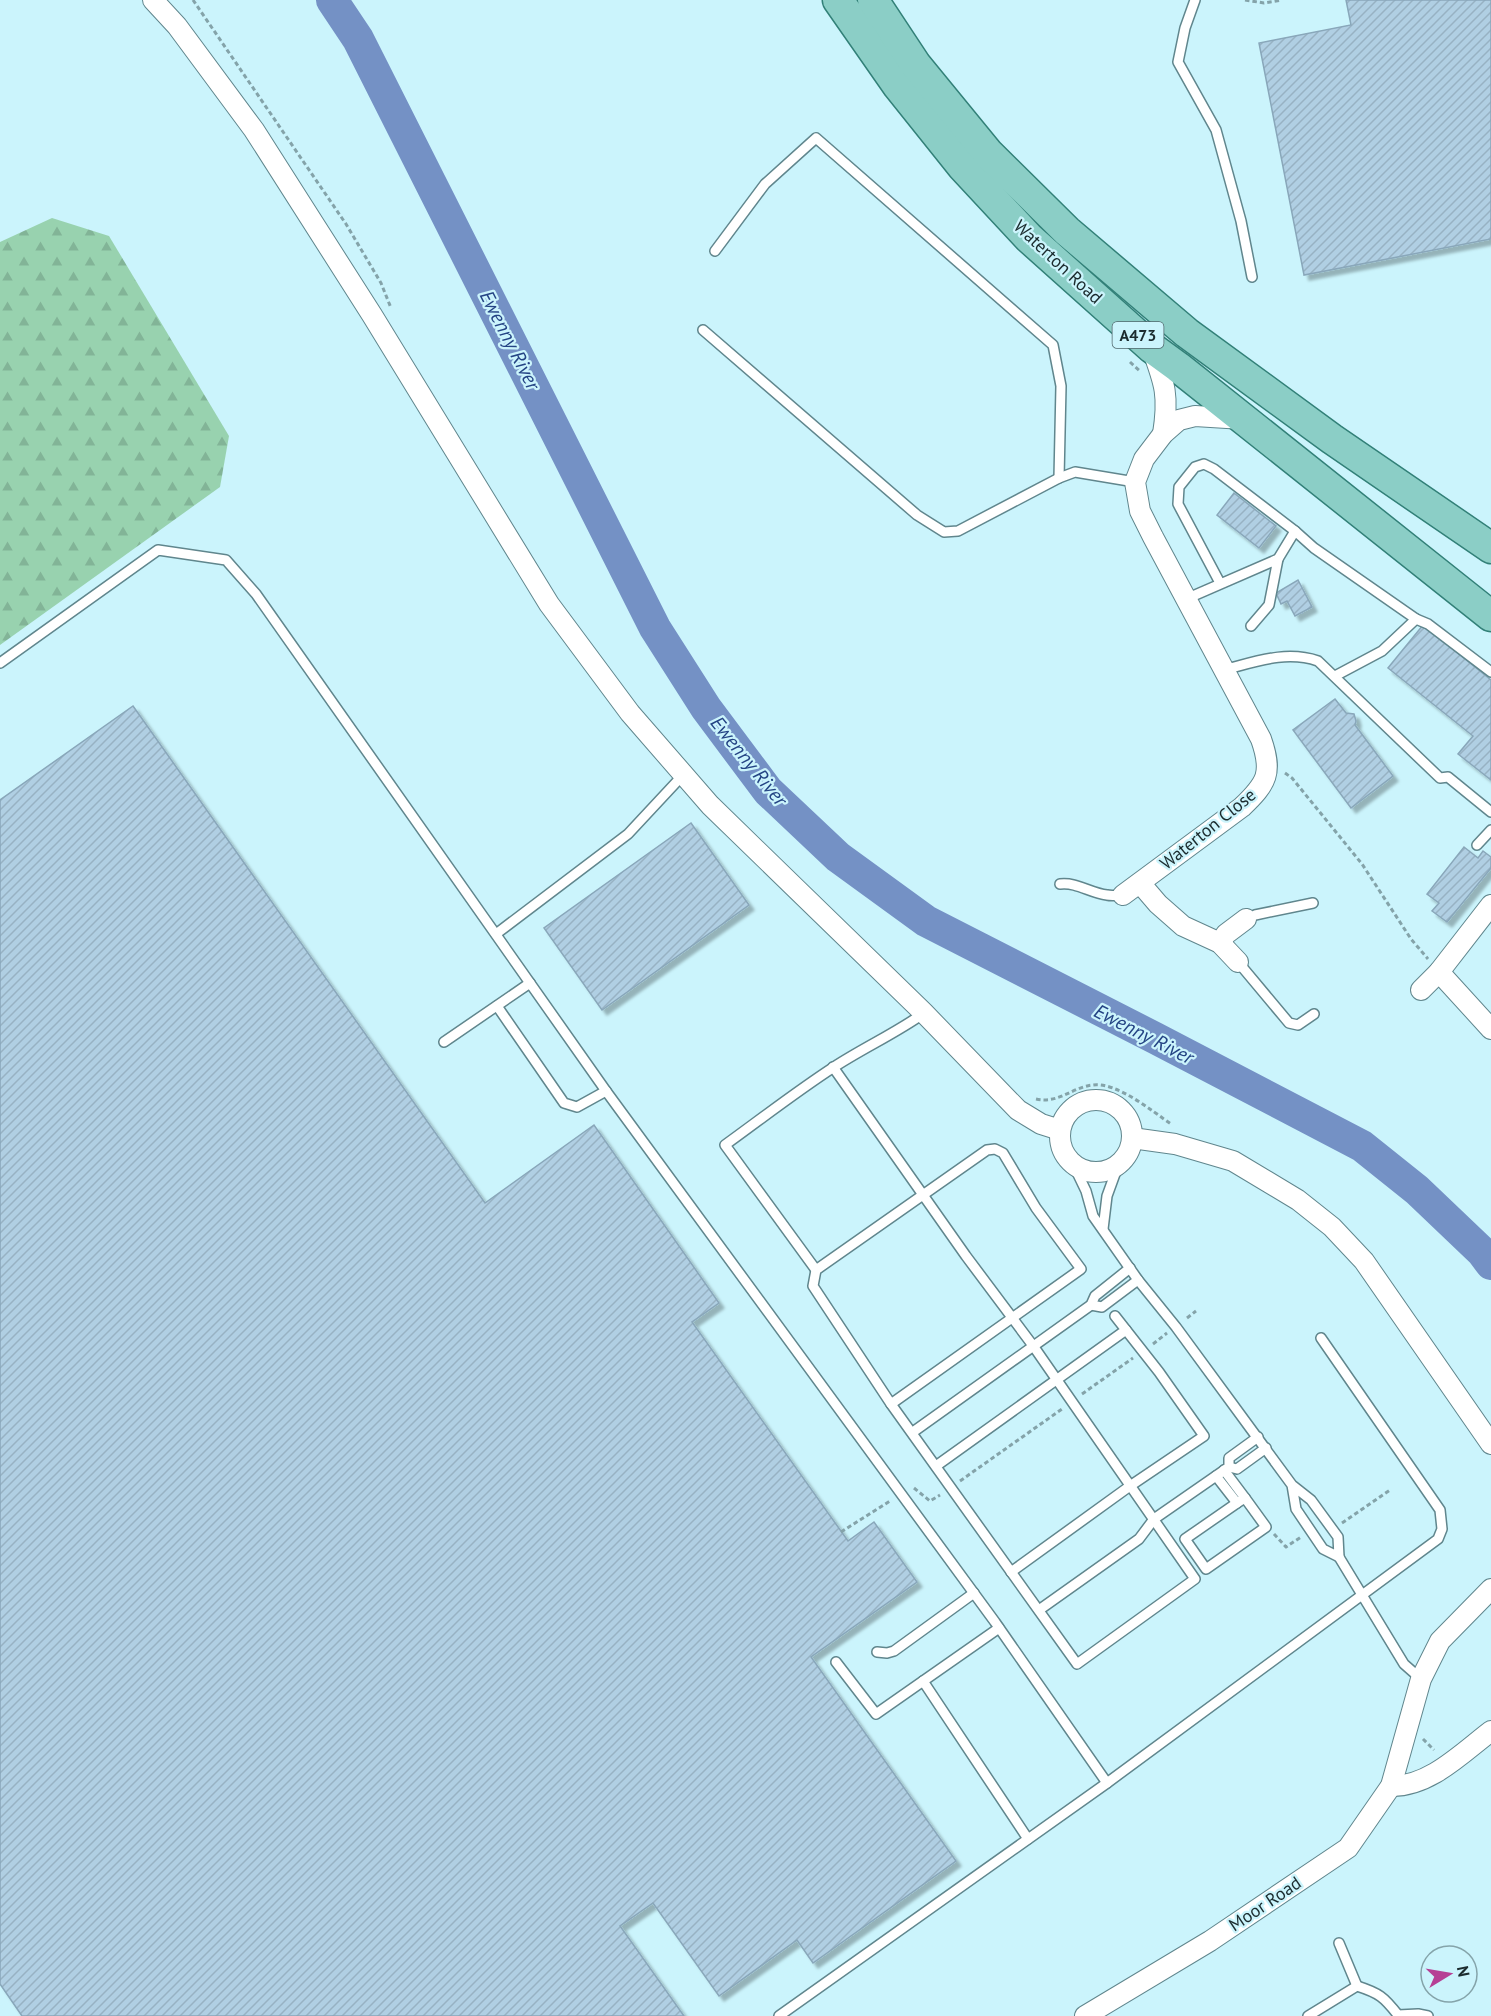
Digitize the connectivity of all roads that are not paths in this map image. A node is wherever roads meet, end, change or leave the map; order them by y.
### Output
1 (153, 0) edge
2 (838, 0) edge
3 (873, 0) edge
4 (1195, 0) edge
5 (715, 251) dead end
6 (1252, 277) dead end
7 (703, 330) dead end
8 (1152, 348) junction
9 (1243, 419) junction
10 (1163, 434) junction
11 (1059, 478) junction
12 (1135, 482) junction
13 (1295, 531) junction
14 (1491, 548) edge
15 (1278, 559) junction
16 (1220, 583) junction
17 (1186, 598) junction
18 (1491, 616) edge
19 (1416, 619) junction
20 (1251, 626) dead end
21 (0, 663) edge
22 (1223, 670) junction
23 (1491, 672) edge
24 (1335, 676) junction
25 (683, 775) junction
26 (1491, 812) edge
27 (1491, 830) edge
28 (1477, 845) dead end
29 (1140, 883) junction
30 (1060, 884) dead end
31 (1123, 895) joint
32 (1313, 903) dead end
33 (1491, 904) edge
34 (1246, 919) joint
35 (496, 934) junction
36 (1220, 943) junction
37 (1238, 962) joint
38 (1439, 972) junction
39 (530, 983) junction
40 (1421, 990) dead end
41 (497, 1006) junction
42 (924, 1013) junction
43 (1314, 1014) dead end
44 (1491, 1029) edge
45 (444, 1042) dead end
46 (833, 1067) junction
47 (606, 1091) junction
48 (1060, 1130) junction
49 (1132, 1138) junction
50 (1073, 1164) junction
51 (1119, 1164) junction
52 (923, 1195) junction
53 (1103, 1229) junction
54 (1130, 1268) junction
55 (816, 1270) junction
56 (1138, 1280) junction
57 (1091, 1305) junction
58 (1115, 1316) dead end
59 (1011, 1318) junction
60 (1126, 1330) junction
61 (1321, 1338) dead end
62 (1034, 1347) junction
63 (1055, 1380) junction
64 (891, 1404) junction
65 (913, 1432) junction
66 (1258, 1437) junction
67 (1491, 1444) edge
68 (1266, 1448) junction
69 (936, 1466) junction
70 (1223, 1471) junction
71 (1292, 1485) junction
72 (1130, 1486) junction
73 (1241, 1501) junction
74 (1154, 1519) junction
75 (1339, 1557) junction
76 (1011, 1572) junction
77 (1491, 1589) edge
78 (974, 1593) junction
79 (1362, 1596) junction
80 (1039, 1610) junction
81 (999, 1628) junction
82 (877, 1652) dead end
83 (836, 1662) dead end
84 (1421, 1679) junction
85 (923, 1681) junction
86 (1491, 1731) edge
87 (1107, 1783) junction
88 (1391, 1786) junction
89 (1028, 1839) junction
90 (1339, 1943) dead end
91 (1357, 1986) junction
92 (1397, 2015) edge
93 (779, 2016) edge
94 (1084, 2016) edge
95 (1308, 2016) edge
96 (1428, 2016) edge

1 - 25 street
2 - 8 main road, Waterton Road / A473
3 - 14 main road, Waterton Road / A473
4 - 6 lane
5 - 11 lane
7 - 11 lane
8 - 9 main road, Waterton Road / A473
8 - 10 street
9 - 10 street
9 - 18 main road, Waterton Road / A473
10 - 12 street
11 - 12 lane
12 - 17 street
13 - 15 lane
13 - 16 lane
13 - 19 lane
15 - 16 lane
15 - 20 lane
16 - 17 lane
17 - 22 street
19 - 23 lane
19 - 24 lane
21 - 35 lane
22 - 24 lane
22 - 29 street, Waterton Close
24 - 26 lane
25 - 35 lane
25 - 42 street
27 - 28 lane
29 - 31 street, Waterton Close
29 - 36 street
30 - 31 lane
32 - 34 lane
33 - 38 street
34 - 36 street
35 - 39 lane
36 - 37 street
37 - 43 lane
38 - 40 street
38 - 44 street
39 - 41 lane
39 - 47 lane
41 - 45 lane
41 - 47 lane
42 - 46 lane
42 - 48 street
46 - 52 lane
46 - 55 lane
47 - 78 lane
48 - 49 street
48 - 50 street
49 - 51 street
49 - 67 street
50 - 51 street
50 - 53 lane
51 - 53 lane
52 - 55 lane
52 - 59 lane
52 - 59 lane
53 - 54 lane
54 - 56 lane
54 - 57 lane
55 - 64 lane
56 - 57 lane
56 - 66 lane
57 - 62 lane
58 - 60 lane
59 - 62 lane
59 - 64 lane
60 - 63 lane
60 - 72 lane
61 - 79 lane
62 - 63 lane
62 - 65 lane
63 - 69 lane
63 - 72 lane
64 - 65 lane
65 - 69 lane
66 - 68 lane
66 - 70 lane
68 - 70 lane
68 - 71 lane
69 - 76 lane
70 - 73 lane
70 - 74 lane
71 - 75 lane
71 - 75 lane
72 - 74 lane
72 - 76 lane
73 - 73 lane
74 - 80 lane
74 - 80 lane
75 - 79 lane
76 - 80 lane
77 - 84 street, Moor Road
78 - 81 lane
78 - 82 lane
79 - 84 lane
79 - 87 lane
81 - 85 lane
81 - 87 lane
83 - 85 lane
84 - 88 street, Moor Road
85 - 89 lane
86 - 88 street
87 - 89 lane
88 - 94 street, Moor Road
89 - 93 lane
90 - 91 lane
91 - 92 lane
91 - 95 lane
92 - 96 lane

